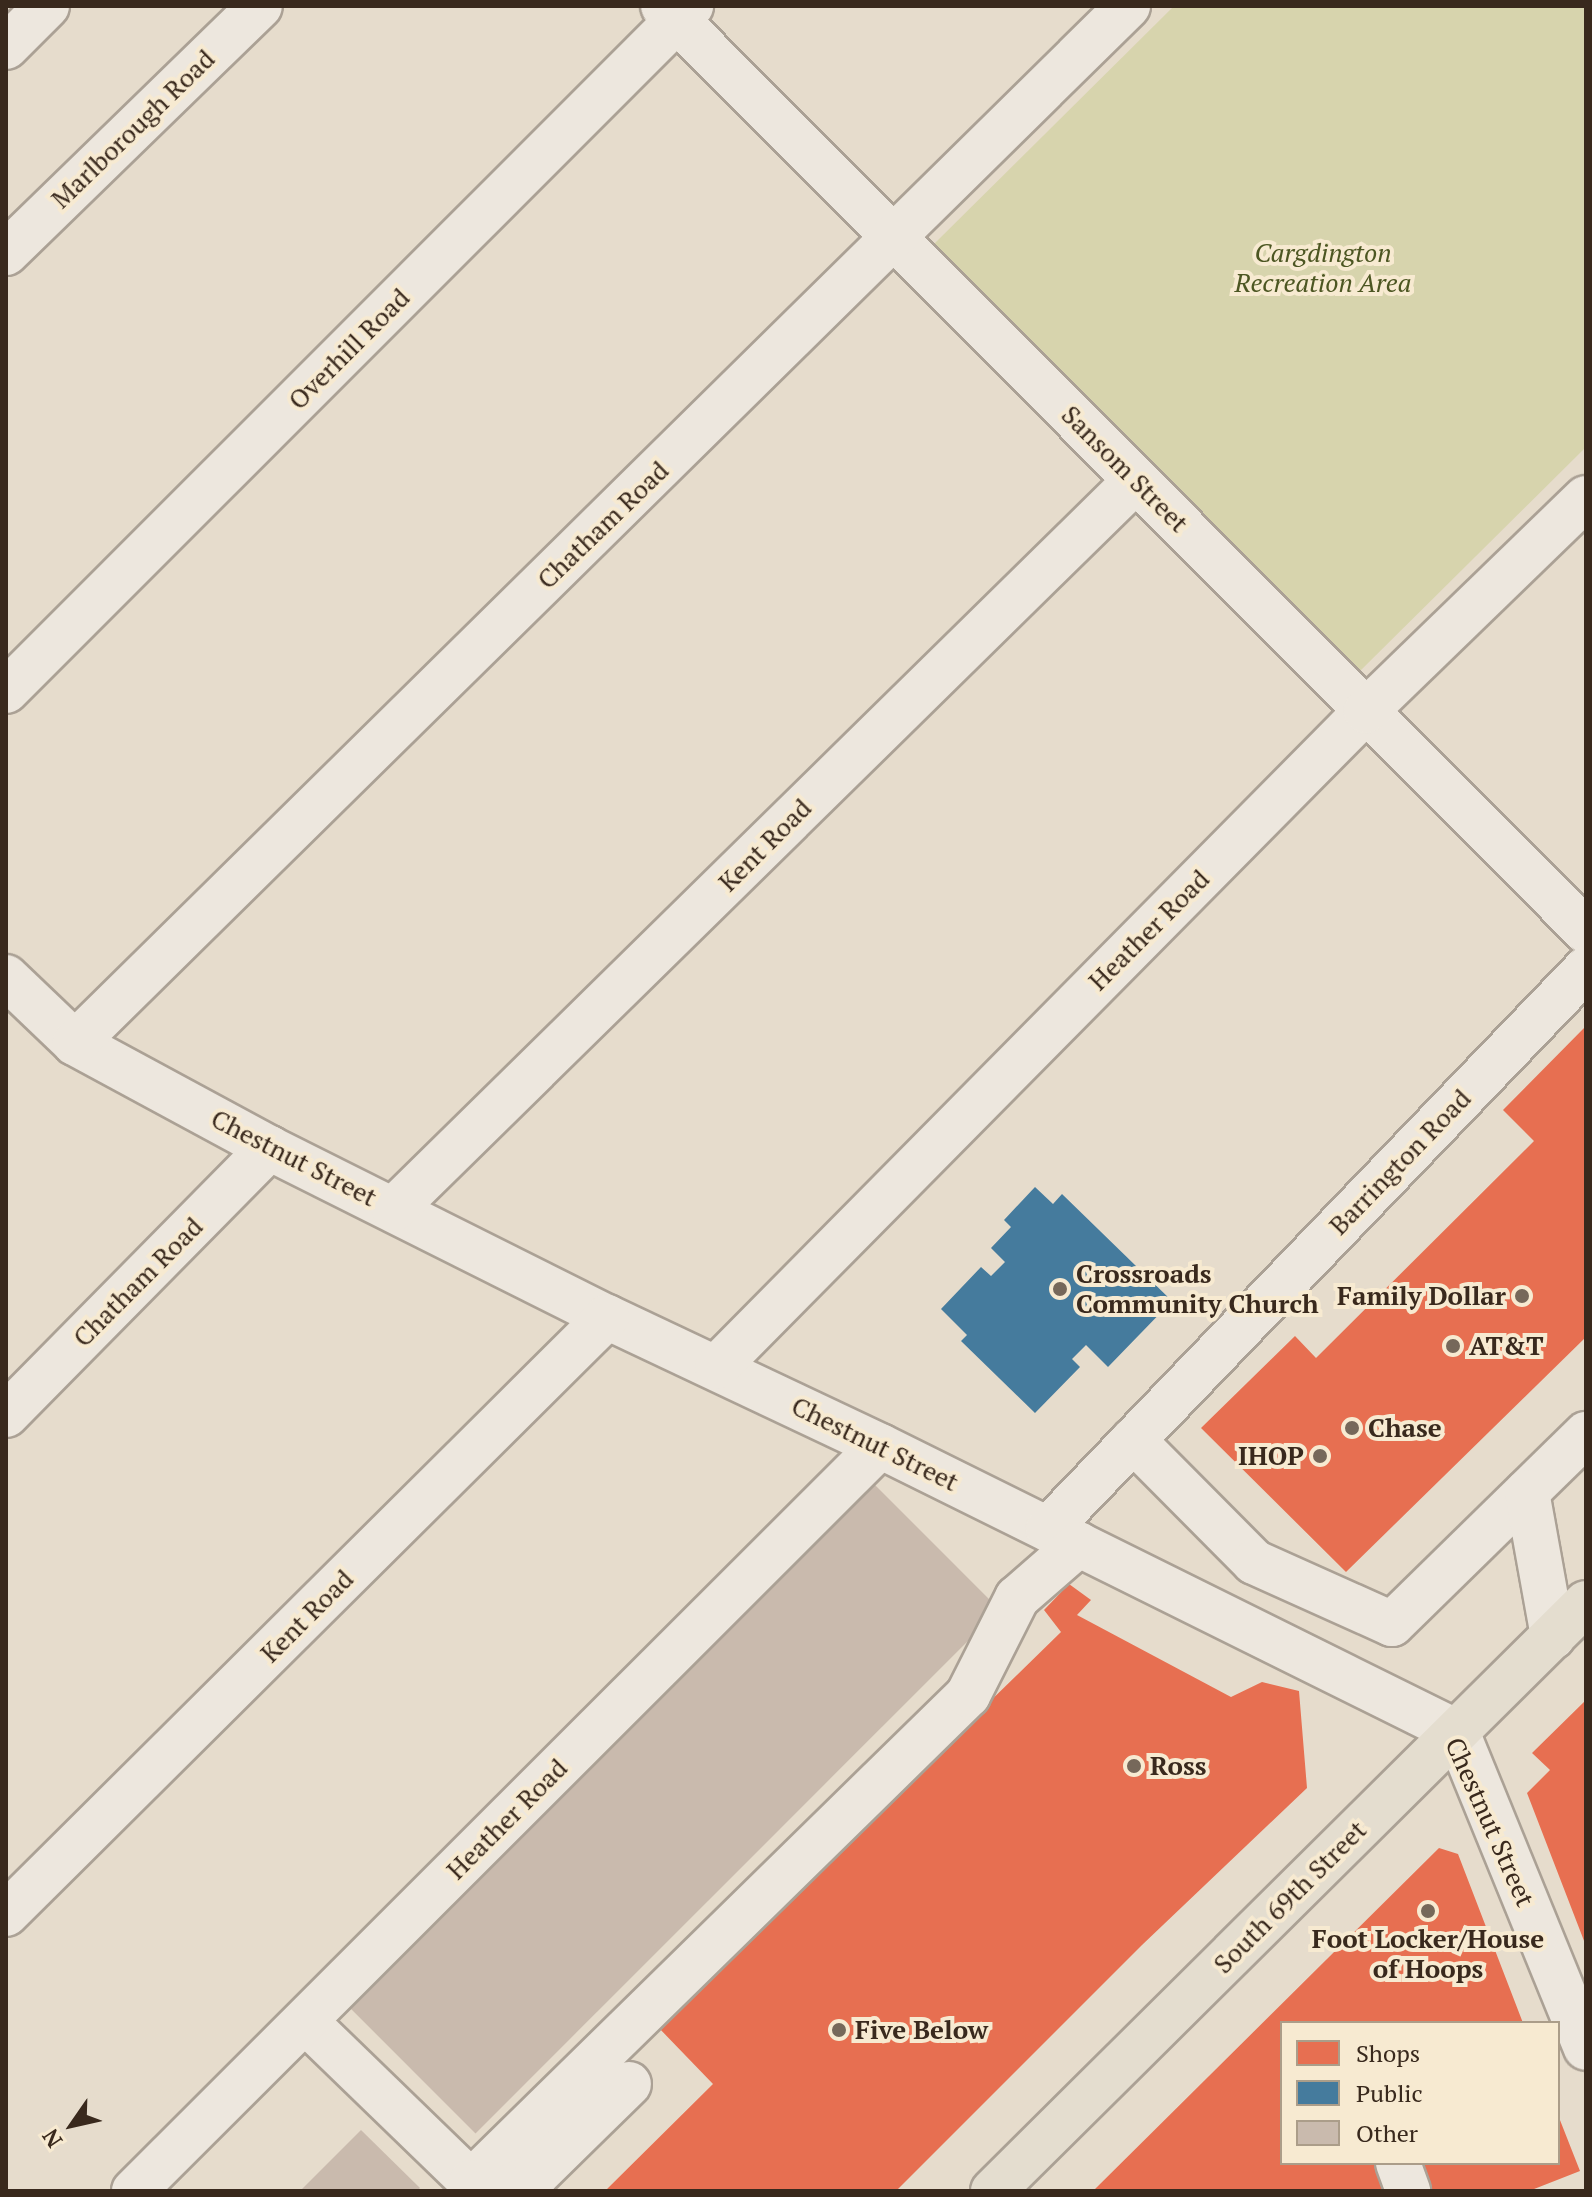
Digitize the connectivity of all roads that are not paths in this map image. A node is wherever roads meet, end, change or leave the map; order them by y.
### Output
1 (47, 6) edge
2 (260, 6) edge
3 (1128, 6) edge
4 (677, 11) edge
5 (6, 47) edge
6 (895, 238) junction
7 (6, 253) edge
8 (1136, 480) junction
9 (1586, 498) edge
10 (6, 691) edge
11 (1366, 711) junction
12 (1586, 931) edge
13 (1586, 969) edge
14 (6, 977) edge
15 (75, 1043) junction
16 (269, 1148) junction
17 (394, 1209) junction
18 (607, 1317) junction
19 (717, 1367) junction
20 (6, 1415) edge
21 (1586, 1434) edge
22 (1133, 1440) junction
23 (880, 1446) junction
24 (1527, 1492) junction
25 (1064, 1536) junction
26 (1586, 1603) edge
27 (1553, 1637) junction
28 (1457, 1732) junction
29 (6, 1914) edge
30 (305, 2021) junction
31 (1586, 2048) edge
32 (629, 2084) dead end
33 (1399, 2165) edge
34 (459, 2183) edge
35 (134, 2191) edge
36 (993, 2191) edge
37 (1408, 2191) edge

1 - 5 street
2 - 7 street, Marlborough Road
3 - 6 street, Chatham Road
4 - 6 street, Sansom Street
4 - 10 street, Overhill Road
6 - 8 street, Sansom Street
6 - 15 street, Chatham Road
8 - 11 street, Sansom Street
8 - 17 street, Kent Road
9 - 11 street, Heather Road
11 - 12 street, Sansom Street
11 - 19 street, Heather Road
13 - 22 street, Barrington Road
14 - 15 street, Chestnut Street
15 - 16 street, Chestnut Street
16 - 17 street, Chestnut Street
16 - 20 street, Chatham Road
17 - 18 street, Chestnut Street
18 - 19 street, Chestnut Street
18 - 29 street, Kent Road
19 - 23 street, Chestnut Street
21 - 24 street
22 - 24 street
22 - 25 street, Barrington Road
23 - 25 street, Chestnut Street
23 - 30 street, Heather Road
24 - 27 street
25 - 28 street, Chestnut Street
25 - 34 street, Barrington Road
26 - 27 main road, South 69th Street
27 - 28 main road, South 69th Street
28 - 31 street, Chestnut Street
28 - 36 main road, South 69th Street
30 - 34 street
30 - 35 street, Heather Road
32 - 34 street
33 - 37 street

